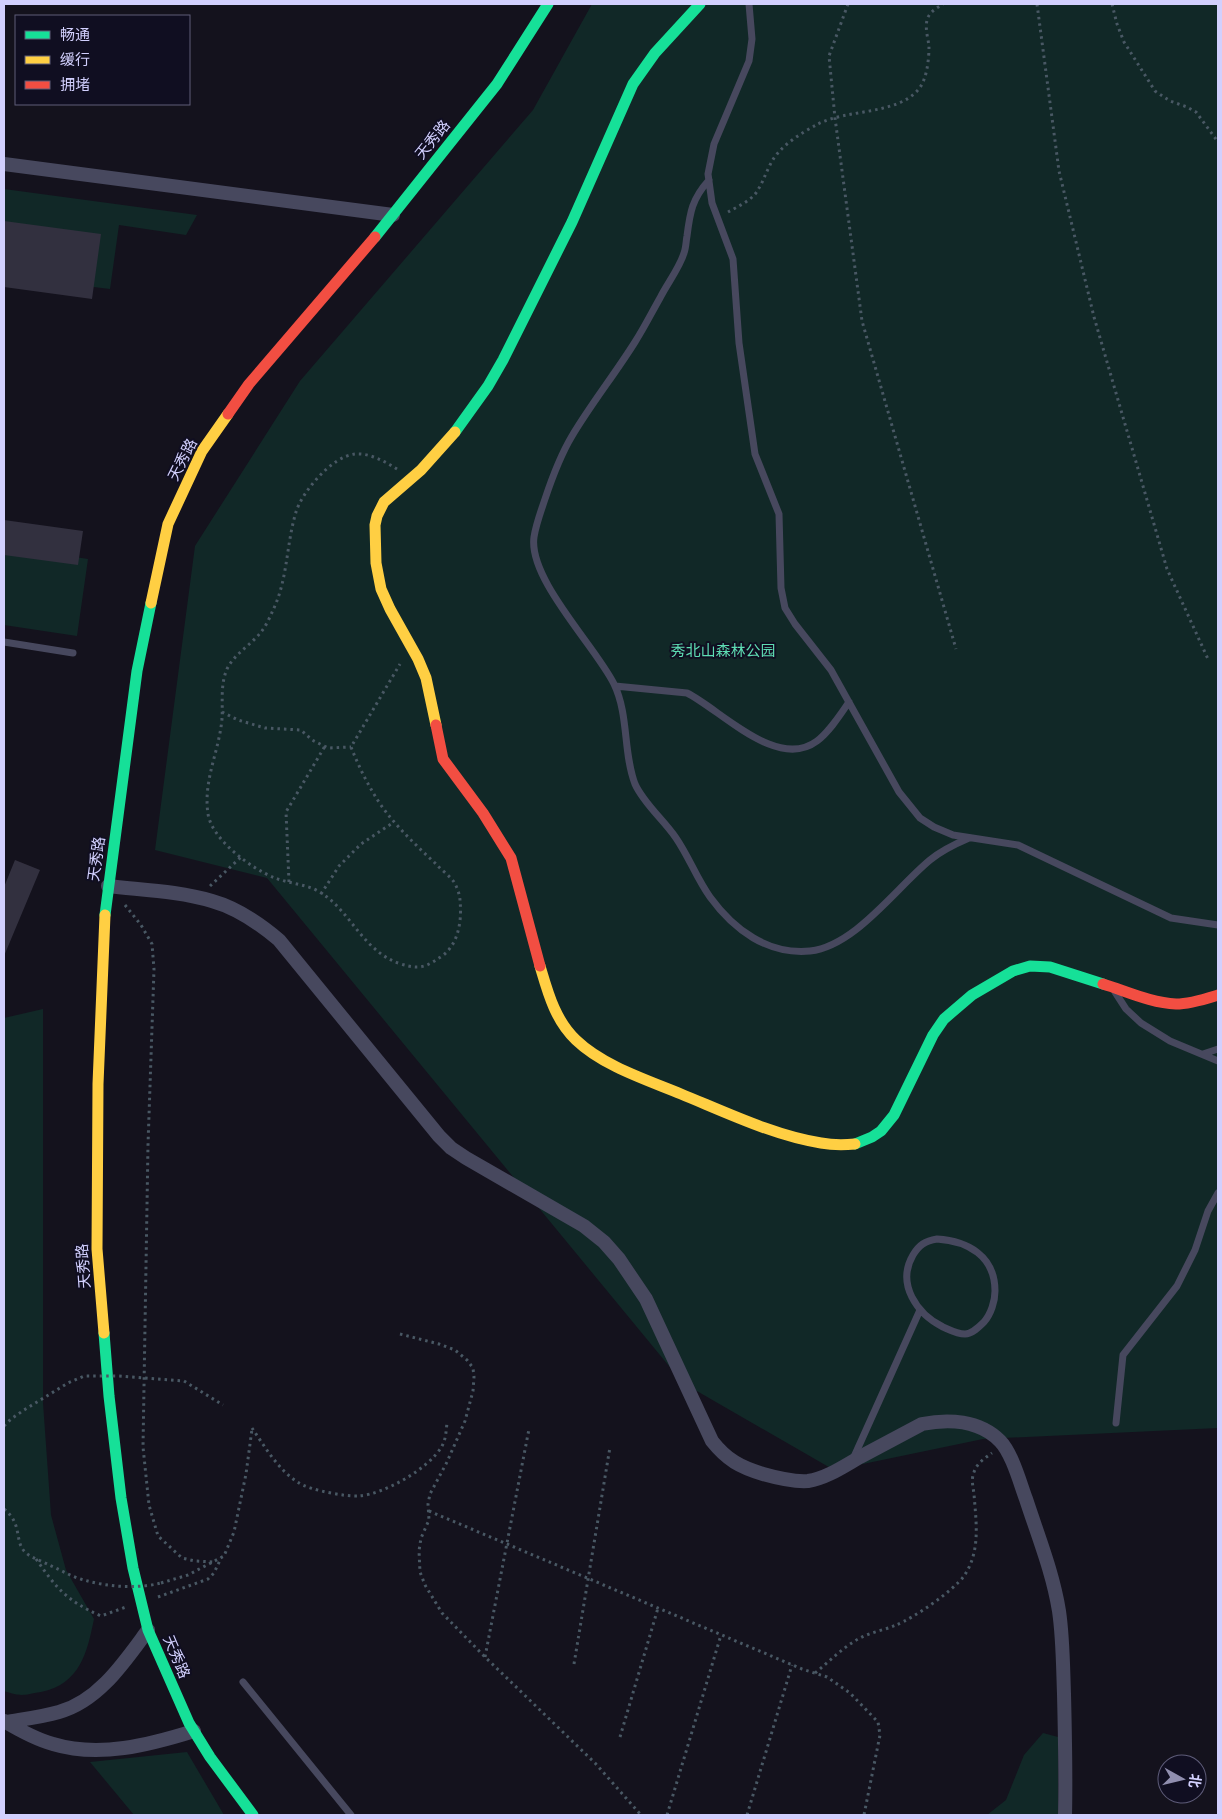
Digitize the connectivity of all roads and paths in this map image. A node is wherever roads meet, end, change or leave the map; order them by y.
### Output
1 (548, 4) edge
2 (700, 4) edge
3 (749, 4) edge
4 (848, 4) edge
5 (943, 4) edge
6 (1036, 4) edge
7 (1112, 4) edge
8 (835, 118) junction
9 (1218, 142) edge
10 (4, 164) edge
11 (709, 180) junction
12 (392, 215) junction
13 (718, 218) junction
14 (412, 477) junction
15 (4, 642) edge
16 (410, 646) junction
17 (956, 649) dead end
18 (73, 653) dead end
19 (1208, 659) dead end
20 (615, 686) junction
21 (850, 702) junction
22 (222, 712) junction
23 (325, 746) junction
24 (351, 747) junction
25 (394, 822) junction
26 (970, 838) junction
27 (241, 857) junction
28 (289, 882) junction
29 (108, 886) junction
30 (321, 894) junction
31 (198, 898) junction
32 (1218, 925) edge
33 (1111, 985) junction
34 (1218, 995) edge
35 (1218, 1049) edge
36 (1203, 1054) junction
37 (1218, 1061) edge
38 (1218, 1193) edge
39 (920, 1310) junction
40 (400, 1334) dead end
41 (223, 1405) dead end
42 (1116, 1423) dead end
43 (447, 1424) dead end
44 (4, 1426) edge
45 (529, 1429) dead end
46 (1003, 1445) junction
47 (610, 1447) dead end
48 (851, 1462) junction
49 (4, 1509) edge
50 (429, 1511) junction
51 (507, 1544) junction
52 (221, 1558) junction
53 (36, 1559) junction
54 (213, 1562) junction
55 (588, 1579) junction
56 (141, 1602) junction
57 (658, 1608) junction
58 (148, 1630) junction
59 (722, 1635) junction
60 (485, 1657) junction
61 (574, 1664) dead end
62 (792, 1665) junction
63 (815, 1674) junction
64 (243, 1682) dead end
65 (5, 1721) edge
66 (194, 1731) junction
67 (620, 1737) dead end
68 (253, 1815) edge
69 (351, 1815) edge
70 (641, 1815) edge
71 (667, 1815) edge
72 (747, 1815) edge
73 (864, 1815) edge
74 (1065, 1815) edge

1 - 12 main road, 天秀路
2 - 14 main road
3 - 11 lane
4 - 8 path
5 - 8 path
6 - 19 path
7 - 9 path
8 - 13 path
8 - 17 path
10 - 12 street
11 - 13 lane
11 - 20 lane
12 - 29 main road, 天秀路
13 - 21 lane
14 - 16 main road
14 - 22 path
15 - 18 lane
16 - 24 path
16 - 33 main road
20 - 21 lane
20 - 26 lane
21 - 26 lane
22 - 23 path
22 - 27 path
23 - 24 path
23 - 28 path
24 - 25 path
25 - 30 path
25 - 30 path
26 - 32 lane
27 - 28 path
27 - 31 path
28 - 30 path
29 - 31 street
29 - 54 path
29 - 56 main road, 天秀路
31 - 48 street
33 - 34 main road
33 - 36 lane
35 - 36 lane
36 - 37 lane
38 - 42 lane
39 - 39 lane
39 - 48 lane
40 - 50 path
41 - 44 path, bridge
43 - 52 path
45 - 51 path
46 - 48 street
46 - 63 path
46 - 74 street
47 - 55 path
49 - 53 path, bridge
50 - 51 path
50 - 60 path
51 - 55 path
51 - 60 path
52 - 54 path
52 - 56 path
53 - 54 path, bridge
53 - 56 path
55 - 57 path
55 - 61 path
56 - 58 main road, 天秀路
57 - 59 path
57 - 67 path
58 - 65 street
58 - 66 main road, 天秀路
59 - 62 path
59 - 71 path
60 - 70 path
62 - 63 path
62 - 72 path
63 - 73 path
64 - 69 lane
65 - 66 street
66 - 68 main road, 天秀路

